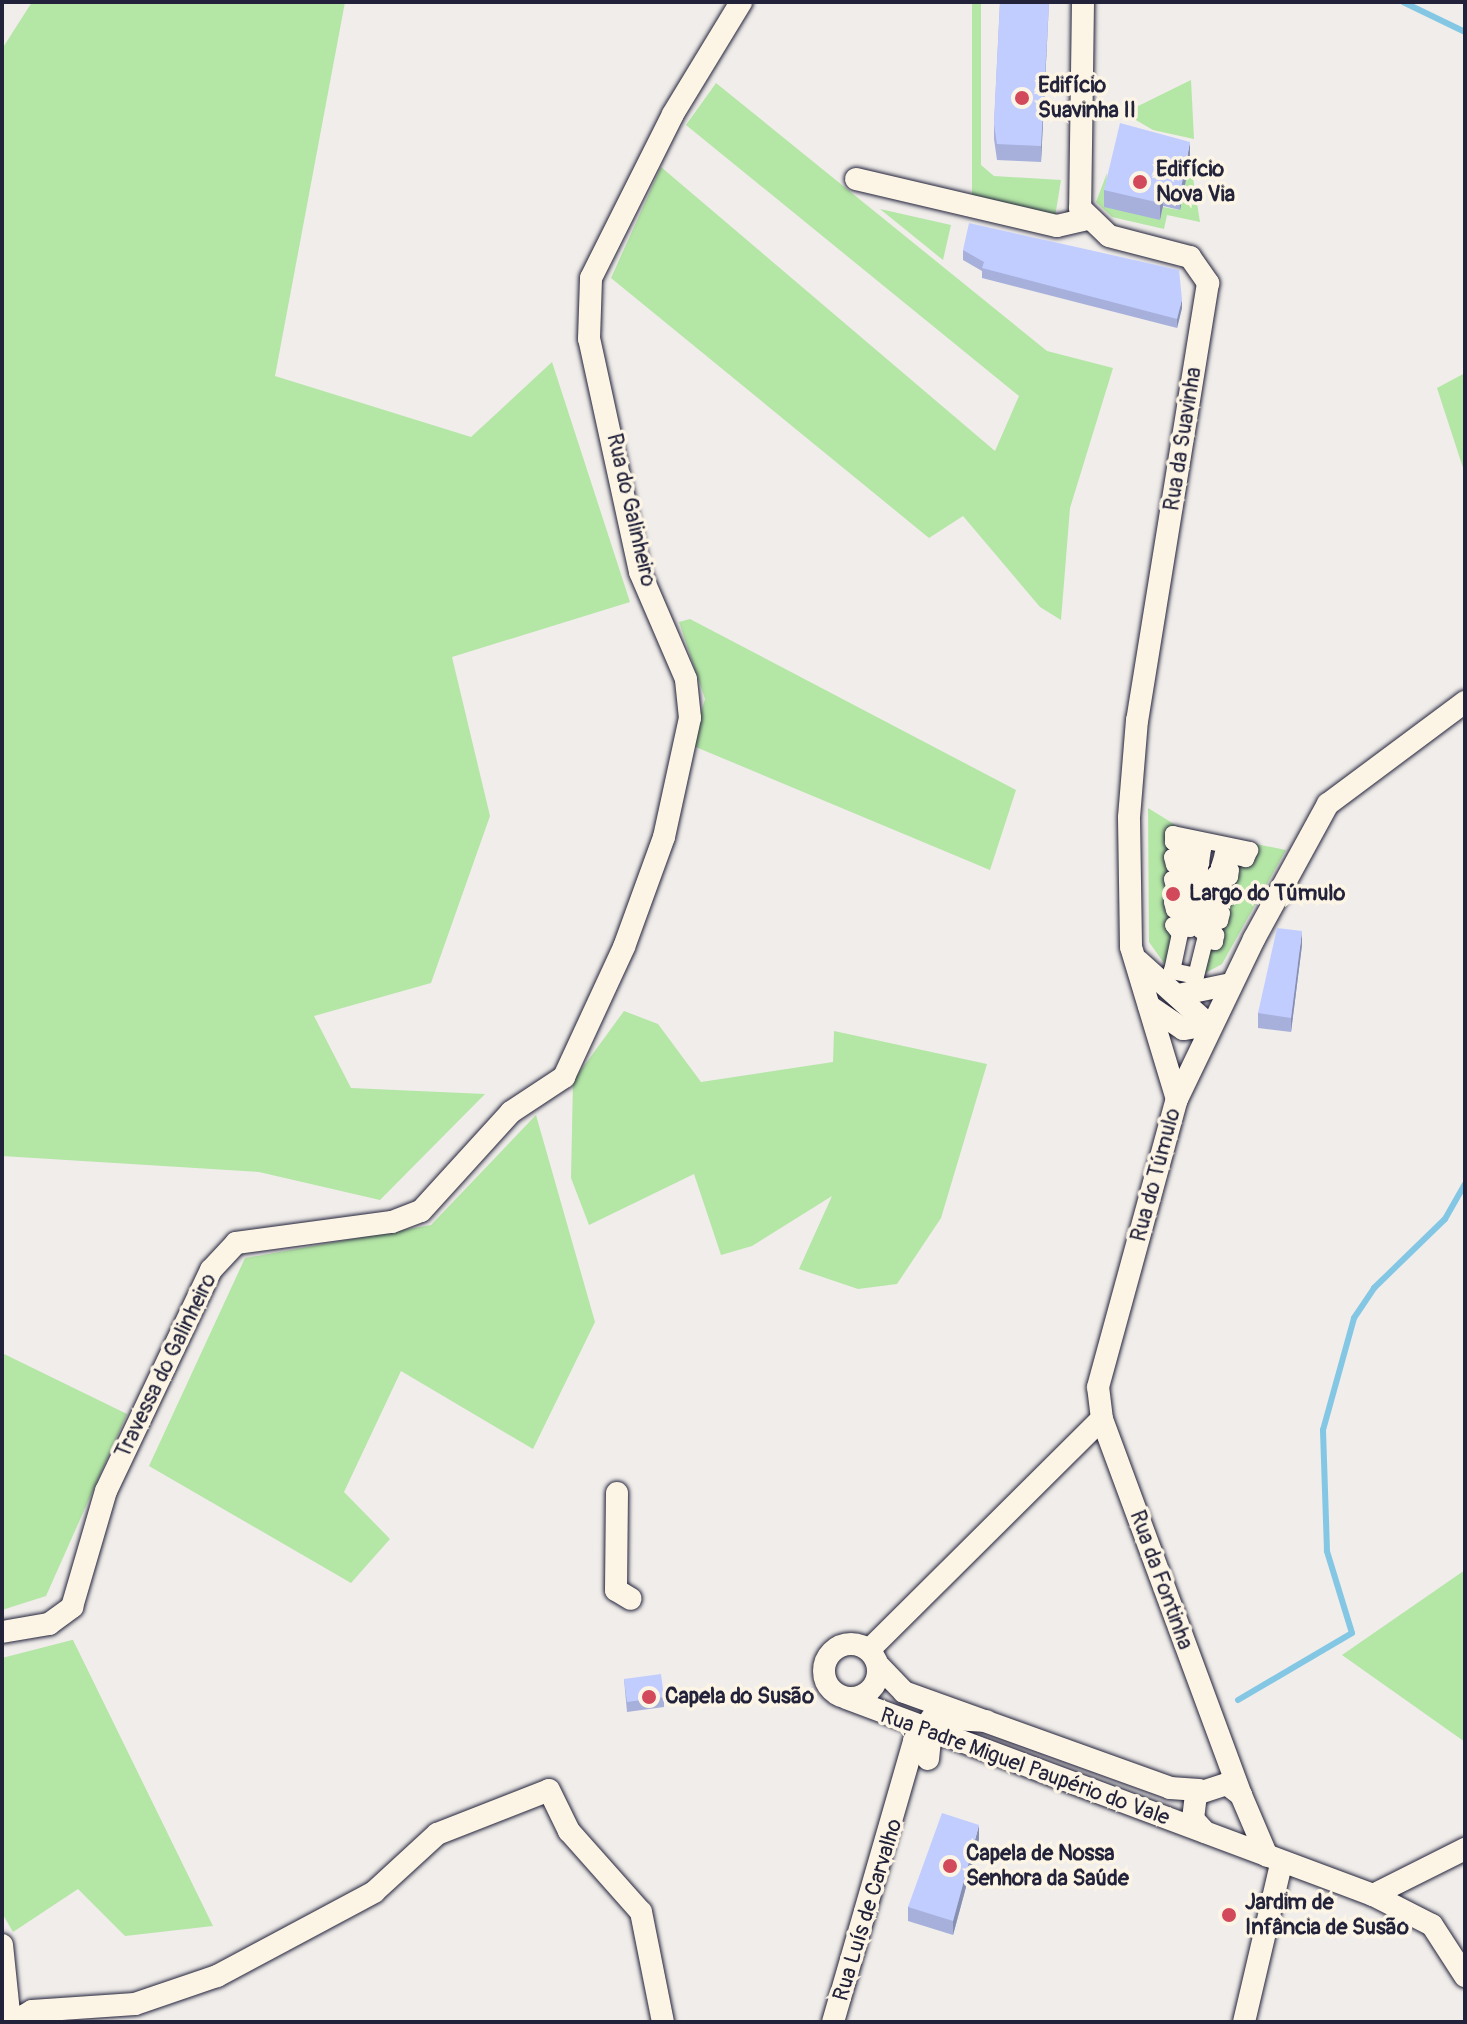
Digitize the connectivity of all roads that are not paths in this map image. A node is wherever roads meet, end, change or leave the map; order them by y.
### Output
1 (741, 2) edge
2 (1083, 2) edge
3 (856, 179) dead end
4 (1087, 219) junction
5 (1465, 702) edge
6 (1135, 957) junction
7 (1172, 971) joint
8 (1231, 984) junction
9 (1183, 994) junction
10 (1148, 1005) junction
11 (1209, 1025) junction
12 (564, 1077) joint
13 (1177, 1099) junction
14 (1102, 1419) junction
15 (617, 1493) dead end
16 (631, 1599) dead end
17 (2, 1632) edge
18 (878, 1666) junction
19 (846, 1698) junction
20 (896, 1721) junction
21 (986, 1721) junction
22 (934, 1731) junction
23 (1221, 1740) junction
24 (918, 1757) junction
25 (1203, 1788) junction
26 (1242, 1804) junction
27 (1209, 1833) junction
28 (1465, 1849) edge
29 (1274, 1860) junction
30 (1373, 1895) junction
31 (2, 1945) edge
32 (1465, 1976) edge
33 (112, 2014) edge
34 (2, 2019) edge
35 (10, 2022) edge
36 (663, 2022) edge
37 (833, 2022) edge
38 (1244, 2022) edge

1 - 12 street, Rua do Galinheiro
2 - 4 street
3 - 4 street
4 - 6 street, Rua da Suavinha
5 - 8 street, Rua do Túmulo
6 - 9 street
6 - 10 street, Rua da Suavinha
7 - 7 street
8 - 9 street
8 - 11 street, Rua do Túmulo
9 - 11 street
10 - 11 street
10 - 13 street, Rua da Suavinha
11 - 13 street, Rua do Túmulo
12 - 17 street, Travessa do Galinheiro
13 - 14 street, Rua do Túmulo
14 - 18 street
14 - 23 street, Rua da Fontinha
15 - 16 street
18 - 19 street, Rua Padre Miguel Paupério do Vale
18 - 19 street, Rua Padre Miguel Paupério do Vale
18 - 21 street, Rua Padre Miguel Paupério do Vale
18 - 22 street
19 - 20 street, Rua Padre Miguel Paupério do Vale
20 - 22 street, Rua Padre Miguel Paupério do Vale
20 - 24 street
21 - 22 street
21 - 25 street, Rua Padre Miguel Paupério do Vale
22 - 24 street, Rua Luís de Carvalho
22 - 24 street, Rua Luís de Carvalho
22 - 27 street, Rua Padre Miguel Paupério do Vale
23 - 25 street
23 - 26 street, Rua da Fontinha
24 - 37 street, Rua Luís de Carvalho
25 - 26 street, Rua Padre Miguel Paupério do Vale
25 - 27 street, Rua Padre Miguel Paupério do Vale
26 - 27 street
26 - 29 street
27 - 29 street, Rua Padre Miguel Paupério do Vale
28 - 30 street
29 - 30 street, Rua Padre Miguel Paupério do Vale
29 - 38 street
30 - 32 street, Rua Padre Miguel Paupério do Vale
31 - 35 street
33 - 35 street
33 - 36 street
34 - 35 street

